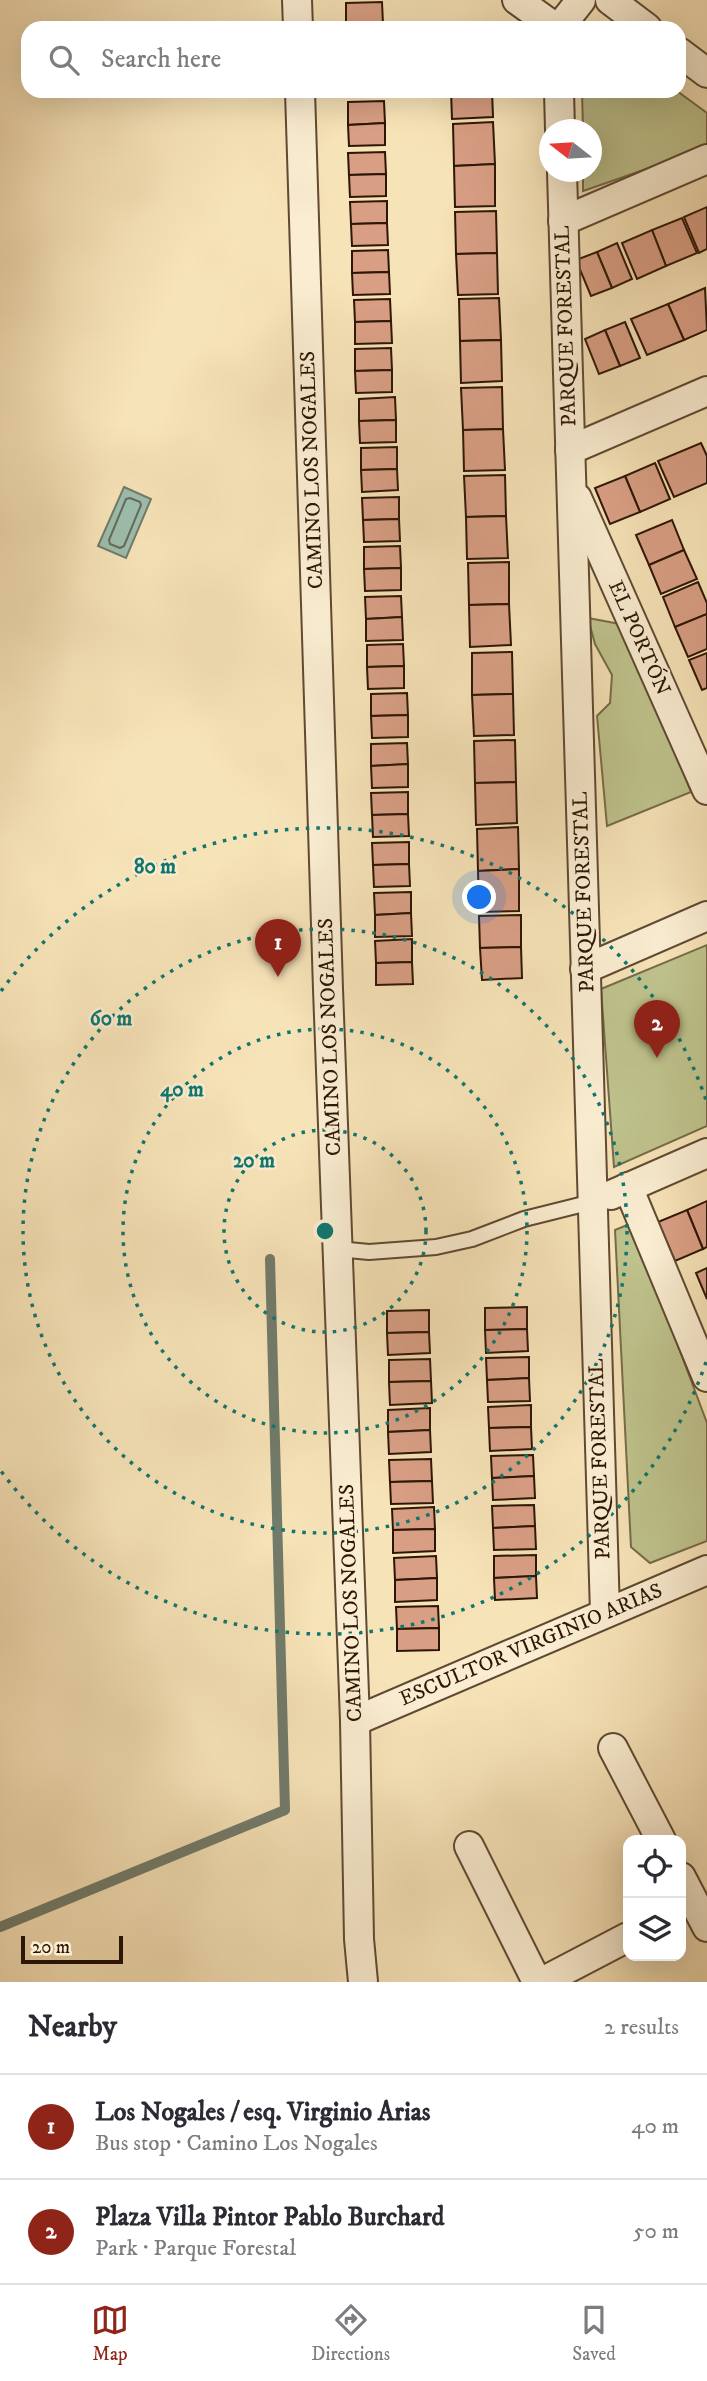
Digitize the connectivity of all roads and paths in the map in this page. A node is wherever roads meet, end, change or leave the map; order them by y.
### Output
1 (297, 0) edge
2 (517, 0) edge
3 (581, 0) edge
4 (610, 0) edge
5 (298, 21) edge
6 (547, 21) edge
7 (563, 21) edge
8 (638, 21) edge
9 (686, 57) edge
10 (707, 73) edge
11 (300, 98) edge
12 (559, 98) edge
13 (560, 119) edge
14 (707, 159) edge
15 (562, 182) edge
16 (563, 221) junction
17 (707, 391) edge
18 (570, 450) junction
19 (571, 486) junction
20 (707, 790) edge
21 (707, 916) edge
22 (586, 968) junction
23 (707, 1153) edge
24 (628, 1187) junction
25 (592, 1202) junction
26 (338, 1249) junction
27 (707, 1377) edge
28 (707, 1570) edge
29 (605, 1614) junction
30 (355, 1721) junction
31 (613, 1748) dead end
32 (659, 1835) edge
33 (469, 1846) dead end
34 (687, 1905) edge
35 (707, 1927) edge
36 (623, 1940) edge
37 (363, 1982) edge
38 (537, 1982) edge
39 (542, 1982) edge

1 - 5 street
2 - 6 street
3 - 7 street
4 - 8 street
9 - 10 street
11 - 26 street, CAMINO LOS NOGALES
12 - 13 street
14 - 16 street
15 - 16 street, PARQUE FORESTAL
16 - 18 street, PARQUE FORESTAL
17 - 18 street
18 - 19 street, PARQUE FORESTAL
19 - 20 street, EL PORTÓN
19 - 22 street, PARQUE FORESTAL
21 - 22 street
22 - 25 street, PARQUE FORESTAL
23 - 24 street
24 - 25 street
24 - 27 street
25 - 26 lane
25 - 29 street, PARQUE FORESTAL
26 - 30 street, CAMINO LOS NOGALES
28 - 29 street, ESCULTOR VIRGINIO ARIAS
29 - 30 street, ESCULTOR VIRGINIO ARIAS
30 - 37 street, CAMINO LOS NOGALES
31 - 32 street
33 - 38 street
34 - 35 street
36 - 39 street

